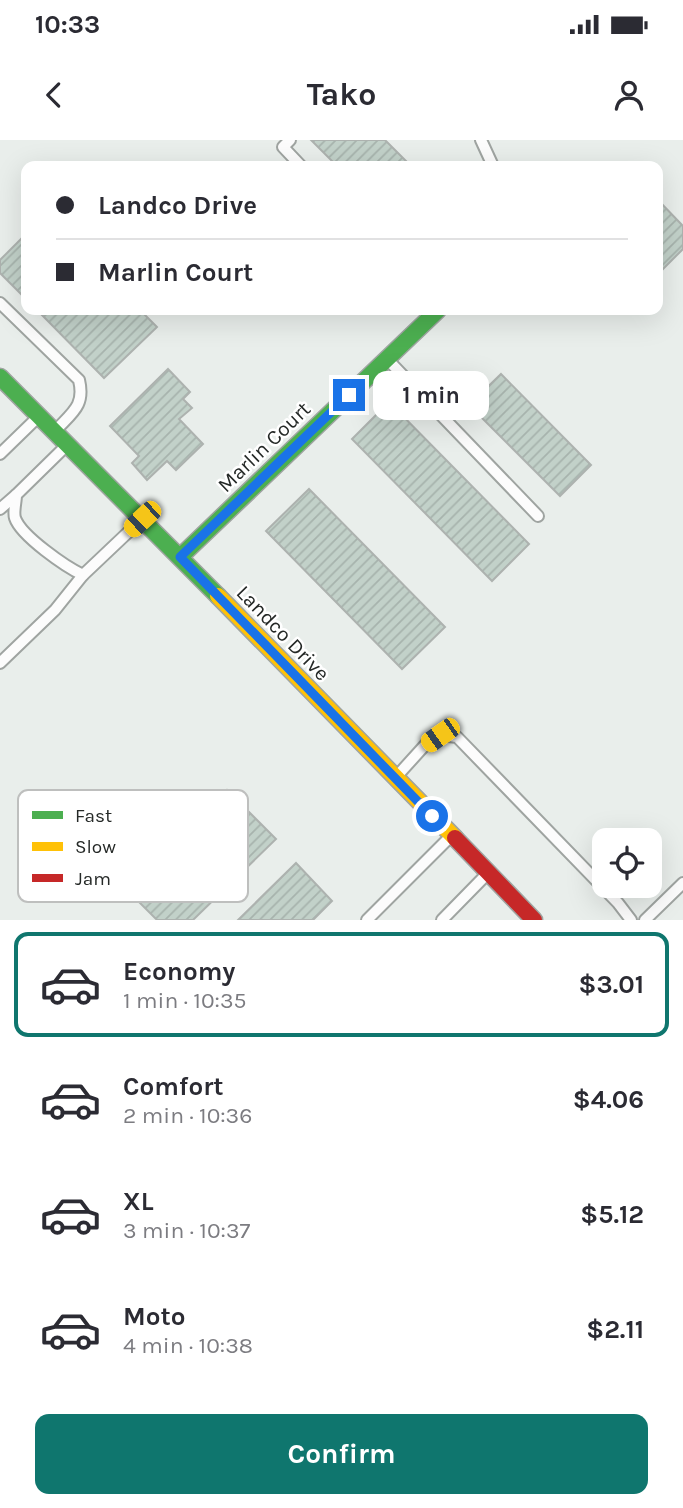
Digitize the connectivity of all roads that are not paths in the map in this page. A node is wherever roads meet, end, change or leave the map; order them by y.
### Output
1 (290, 140) edge
2 (481, 140) edge
3 (296, 161) edge
4 (491, 161) edge
5 (0, 303) edge
6 (433, 315) edge
7 (387, 359) junction
8 (0, 377) edge
9 (39, 416) junction
10 (55, 432) junction
11 (67, 445) junction
12 (0, 454) edge
13 (16, 495) junction
14 (0, 509) edge
15 (538, 516) dead end
16 (142, 519) junction
17 (180, 557) junction
18 (83, 575) junction
19 (0, 663) edge
20 (395, 778) junction
21 (451, 835) junction
22 (488, 873) junction
23 (683, 883) edge
24 (367, 920) edge
25 (442, 920) edge
26 (534, 920) edge
27 (631, 920) edge
28 (645, 920) edge

1 - 3 lane
2 - 4 lane
5 - 10 lane
6 - 7 street, Marlin Court
7 - 15 lane
7 - 17 street, Marlin Court
8 - 9 street, Landco Drive
9 - 10 street, Landco Drive
9 - 12 lane
10 - 11 street, Landco Drive
11 - 13 lane
11 - 16 street, Landco Drive
13 - 14 lane
13 - 18 lane
16 - 17 street, Landco Drive
16 - 18 lane
17 - 20 street, Landco Drive
18 - 19 lane
20 - 21 street, Landco Drive
20 - 27 lane
21 - 22 street, Landco Drive
21 - 24 lane
22 - 25 lane
22 - 26 street, Landco Drive
23 - 28 lane

